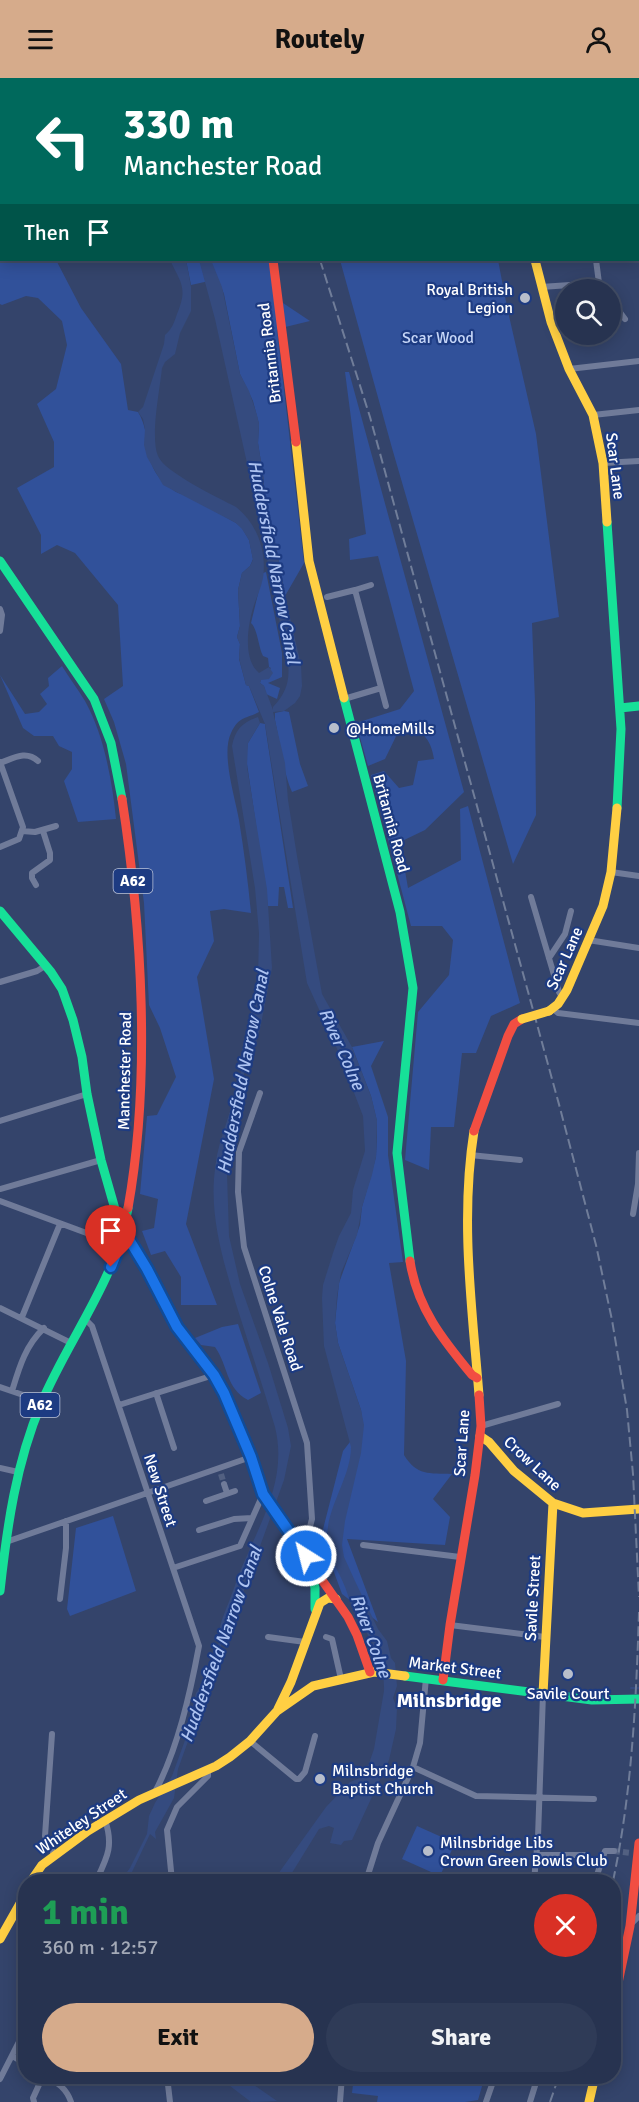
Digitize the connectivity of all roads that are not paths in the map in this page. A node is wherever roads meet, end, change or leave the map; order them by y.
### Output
1 (273, 261) edge
2 (535, 261) edge
3 (596, 261) edge
4 (598, 279) edge
5 (555, 286) edge
6 (541, 287) junction
7 (621, 314) edge
8 (625, 319) dead end
9 (639, 361) edge
10 (569, 369) junction
11 (639, 411) edge
12 (593, 416) junction
13 (639, 461) edge
14 (603, 463) junction
15 (0, 561) edge
16 (372, 585) dead end
17 (355, 590) junction
18 (327, 597) dead end
19 (0, 609) edge
20 (0, 631) edge
21 (381, 688) junction
22 (344, 699) junction
23 (386, 706) dead end
24 (639, 706) edge
25 (620, 708) junction
26 (38, 761) dead end
27 (0, 762) edge
28 (56, 826) dead end
29 (22, 831) junction
30 (43, 831) junction
31 (0, 847) edge
32 (611, 872) junction
33 (639, 876) edge
34 (36, 885) dead end
35 (531, 897) dead end
36 (0, 910) edge
37 (571, 911) dead end
38 (588, 940) junction
39 (639, 948) edge
40 (549, 958) junction
41 (45, 966) junction
42 (0, 982) edge
43 (562, 998) junction
44 (551, 1010) junction
45 (639, 1023) edge
46 (260, 1093) dead end
47 (87, 1094) junction
48 (0, 1121) edge
49 (639, 1153) edge
50 (470, 1155) junction
51 (101, 1160) junction
52 (520, 1160) dead end
53 (0, 1189) edge
54 (0, 1201) edge
55 (633, 1214) dead end
56 (60, 1224) junction
57 (124, 1234) junction
58 (119, 1245) junction
59 (0, 1308) edge
60 (22, 1317) junction
61 (85, 1319) junction
62 (44, 1328) junction
63 (71, 1343) junction
64 (214, 1375) junction
65 (477, 1378) junction
66 (0, 1387) edge
67 (12, 1391) junction
68 (156, 1393) junction
69 (29, 1397) dead end
70 (558, 1404) dead end
71 (119, 1405) junction
72 (480, 1431) junction
73 (174, 1448) dead end
74 (251, 1457) junction
75 (0, 1468) edge
76 (18, 1472) junction
77 (224, 1484) tunnel mouth
78 (235, 1491) dead end
79 (148, 1493) junction
80 (227, 1493) junction
81 (264, 1496) junction
82 (206, 1501) dead end
83 (553, 1503) junction
84 (639, 1509) edge
85 (252, 1518) junction
86 (66, 1521) junction
87 (198, 1530) dead end
88 (4, 1540) edge
89 (363, 1545) dead end
90 (305, 1554) junction
91 (460, 1557) junction
92 (173, 1568) junction
93 (0, 1591) edge
94 (60, 1599) dead end
95 (336, 1599) junction
96 (314, 1618) junction
97 (450, 1625) junction
98 (326, 1636) dead end
99 (268, 1637) dead end
100 (545, 1637) junction
101 (305, 1642) junction
102 (372, 1672) junction
103 (426, 1678) junction
104 (341, 1679) junction
105 (443, 1680) junction
106 (291, 1682) junction
107 (313, 1686) junction
108 (543, 1694) junction
109 (639, 1699) edge
110 (277, 1711) junction
111 (52, 1734) dead end
112 (315, 1736) dead end
113 (250, 1741) junction
114 (413, 1767) junction
115 (208, 1769) junction
116 (179, 1781) joint
117 (154, 1792) junction
118 (539, 1798) junction
119 (594, 1799) dead end
120 (105, 1820) junction
121 (639, 1842) edge
122 (614, 1851) dead end
123 (54, 1854) junction
124 (537, 1855) junction
125 (585, 1855) dead end
126 (36, 1874) edge
127 (99, 1874) edge
128 (171, 1874) edge
129 (368, 1874) edge
130 (535, 1874) edge
131 (597, 1874) edge
132 (18, 1907) edge
133 (639, 1916) edge
134 (630, 1926) junction
135 (0, 1939) edge
136 (621, 1969) edge
137 (18, 2044) edge
138 (12, 2056) junction
139 (18, 2059) edge
140 (0, 2079) edge
141 (40, 2084) edge
142 (59, 2084) edge
143 (168, 2084) edge
144 (341, 2084) edge
145 (492, 2084) edge
146 (536, 2084) edge
147 (593, 2084) edge
148 (33, 2102) edge
149 (71, 2102) edge
150 (170, 2102) edge
151 (340, 2102) edge
152 (486, 2102) edge
153 (530, 2102) edge
154 (589, 2102) edge

1 - 22 main road, Britannia Road
2 - 6 main road, Scar Lane
3 - 4 street
5 - 6 street
6 - 10 main road, Scar Lane
7 - 8 street
9 - 10 street
10 - 12 main road, Scar Lane
11 - 12 street
12 - 14 main road, Scar Lane
13 - 14 street
14 - 25 main road, Scar Lane
15 - 57 main road, Manchester Road / A62
16 - 17 street
17 - 18 street
17 - 21 street
19 - 20 street
21 - 22 street
21 - 23 street
22 - 65 main road, Britannia Road
24 - 25 main road
25 - 32 main road, Scar Lane
26 - 27 street
27 - 29 street
28 - 30 street
29 - 30 street
29 - 31 street
30 - 34 street
32 - 33 street
32 - 38 main road, Scar Lane
35 - 40 street
36 - 41 main road
37 - 40 street
38 - 39 street
38 - 43 main road, Scar Lane
40 - 43 street
41 - 42 street
41 - 47 main road
43 - 44 main road, Scar Lane
44 - 45 street
44 - 50 main road, Scar Lane, bridge
46 - 90 street, Colne Vale Road
47 - 48 street
47 - 51 main road
49 - 55 street
50 - 52 street
50 - 65 main road, Scar Lane
51 - 53 street
51 - 57 main road
54 - 56 street
56 - 58 street
56 - 60 street
57 - 58 main road, Manchester Road / A62
57 - 64 main road
58 - 61 main road, Manchester Road / A62
59 - 60 street
60 - 62 street
61 - 63 main road, Manchester Road / A62
61 - 71 street, New Street
62 - 63 street
62 - 67 street
63 - 76 main road, Manchester Road / A62
64 - 68 street
64 - 74 main road
65 - 72 main road, Scar Lane
66 - 67 street
67 - 69 street
68 - 71 street
68 - 73 street
70 - 72 street
71 - 79 street, New Street
72 - 83 main road, Crow Lane
72 - 91 main road, Scar Lane
74 - 79 street
74 - 81 main road
75 - 76 street
76 - 88 main road, Manchester Road / A62
77 - 80 street
78 - 80 street
79 - 86 street
79 - 92 street, New Street
80 - 82 street
81 - 85 street
81 - 90 main road
83 - 84 main road, Crow Lane
83 - 100 main road, Savile Street
85 - 87 street
85 - 92 street
86 - 88 street
86 - 94 street
88 - 93 main road, Manchester Road / A62
89 - 91 street
90 - 95 main road
90 - 96 main road
91 - 97 main road, Scar Lane
92 - 117 street, New Street
95 - 96 main road
95 - 102 main road
96 - 101 main road, Market Street
97 - 100 street
97 - 105 main road, Scar Lane
98 - 104 street
99 - 101 street
100 - 108 main road, Savile Street
101 - 106 main road, Market Street
102 - 103 main road, Market Street
102 - 104 main road, Market Street
103 - 105 main road, Market Street
103 - 114 street
104 - 107 main road, Market Street
105 - 108 main road, Market Street
106 - 107 main road
106 - 110 main road, Market Street
107 - 110 main road, Market Street
108 - 109 main road, Market Street
108 - 118 street
110 - 113 main road, Market Street
111 - 123 street
112 - 113 street
113 - 115 main road, Market Street
114 - 118 street
114 - 129 street
115 - 116 main road, Market Street
115 - 128 street
116 - 117 main road, Whiteley Street
117 - 120 main road, Whiteley Street
118 - 119 street
118 - 124 street
120 - 123 main road, Whiteley Street
120 - 127 street
121 - 134 main road
122 - 131 street
123 - 126 main road, Whiteley Street
124 - 125 street
124 - 130 street
132 - 135 main road
133 - 134 street
134 - 136 main road
137 - 138 street
138 - 139 street
138 - 140 street
141 - 148 street
142 - 149 street
143 - 150 street
144 - 151 street
145 - 152 street
146 - 153 street
147 - 154 main road

